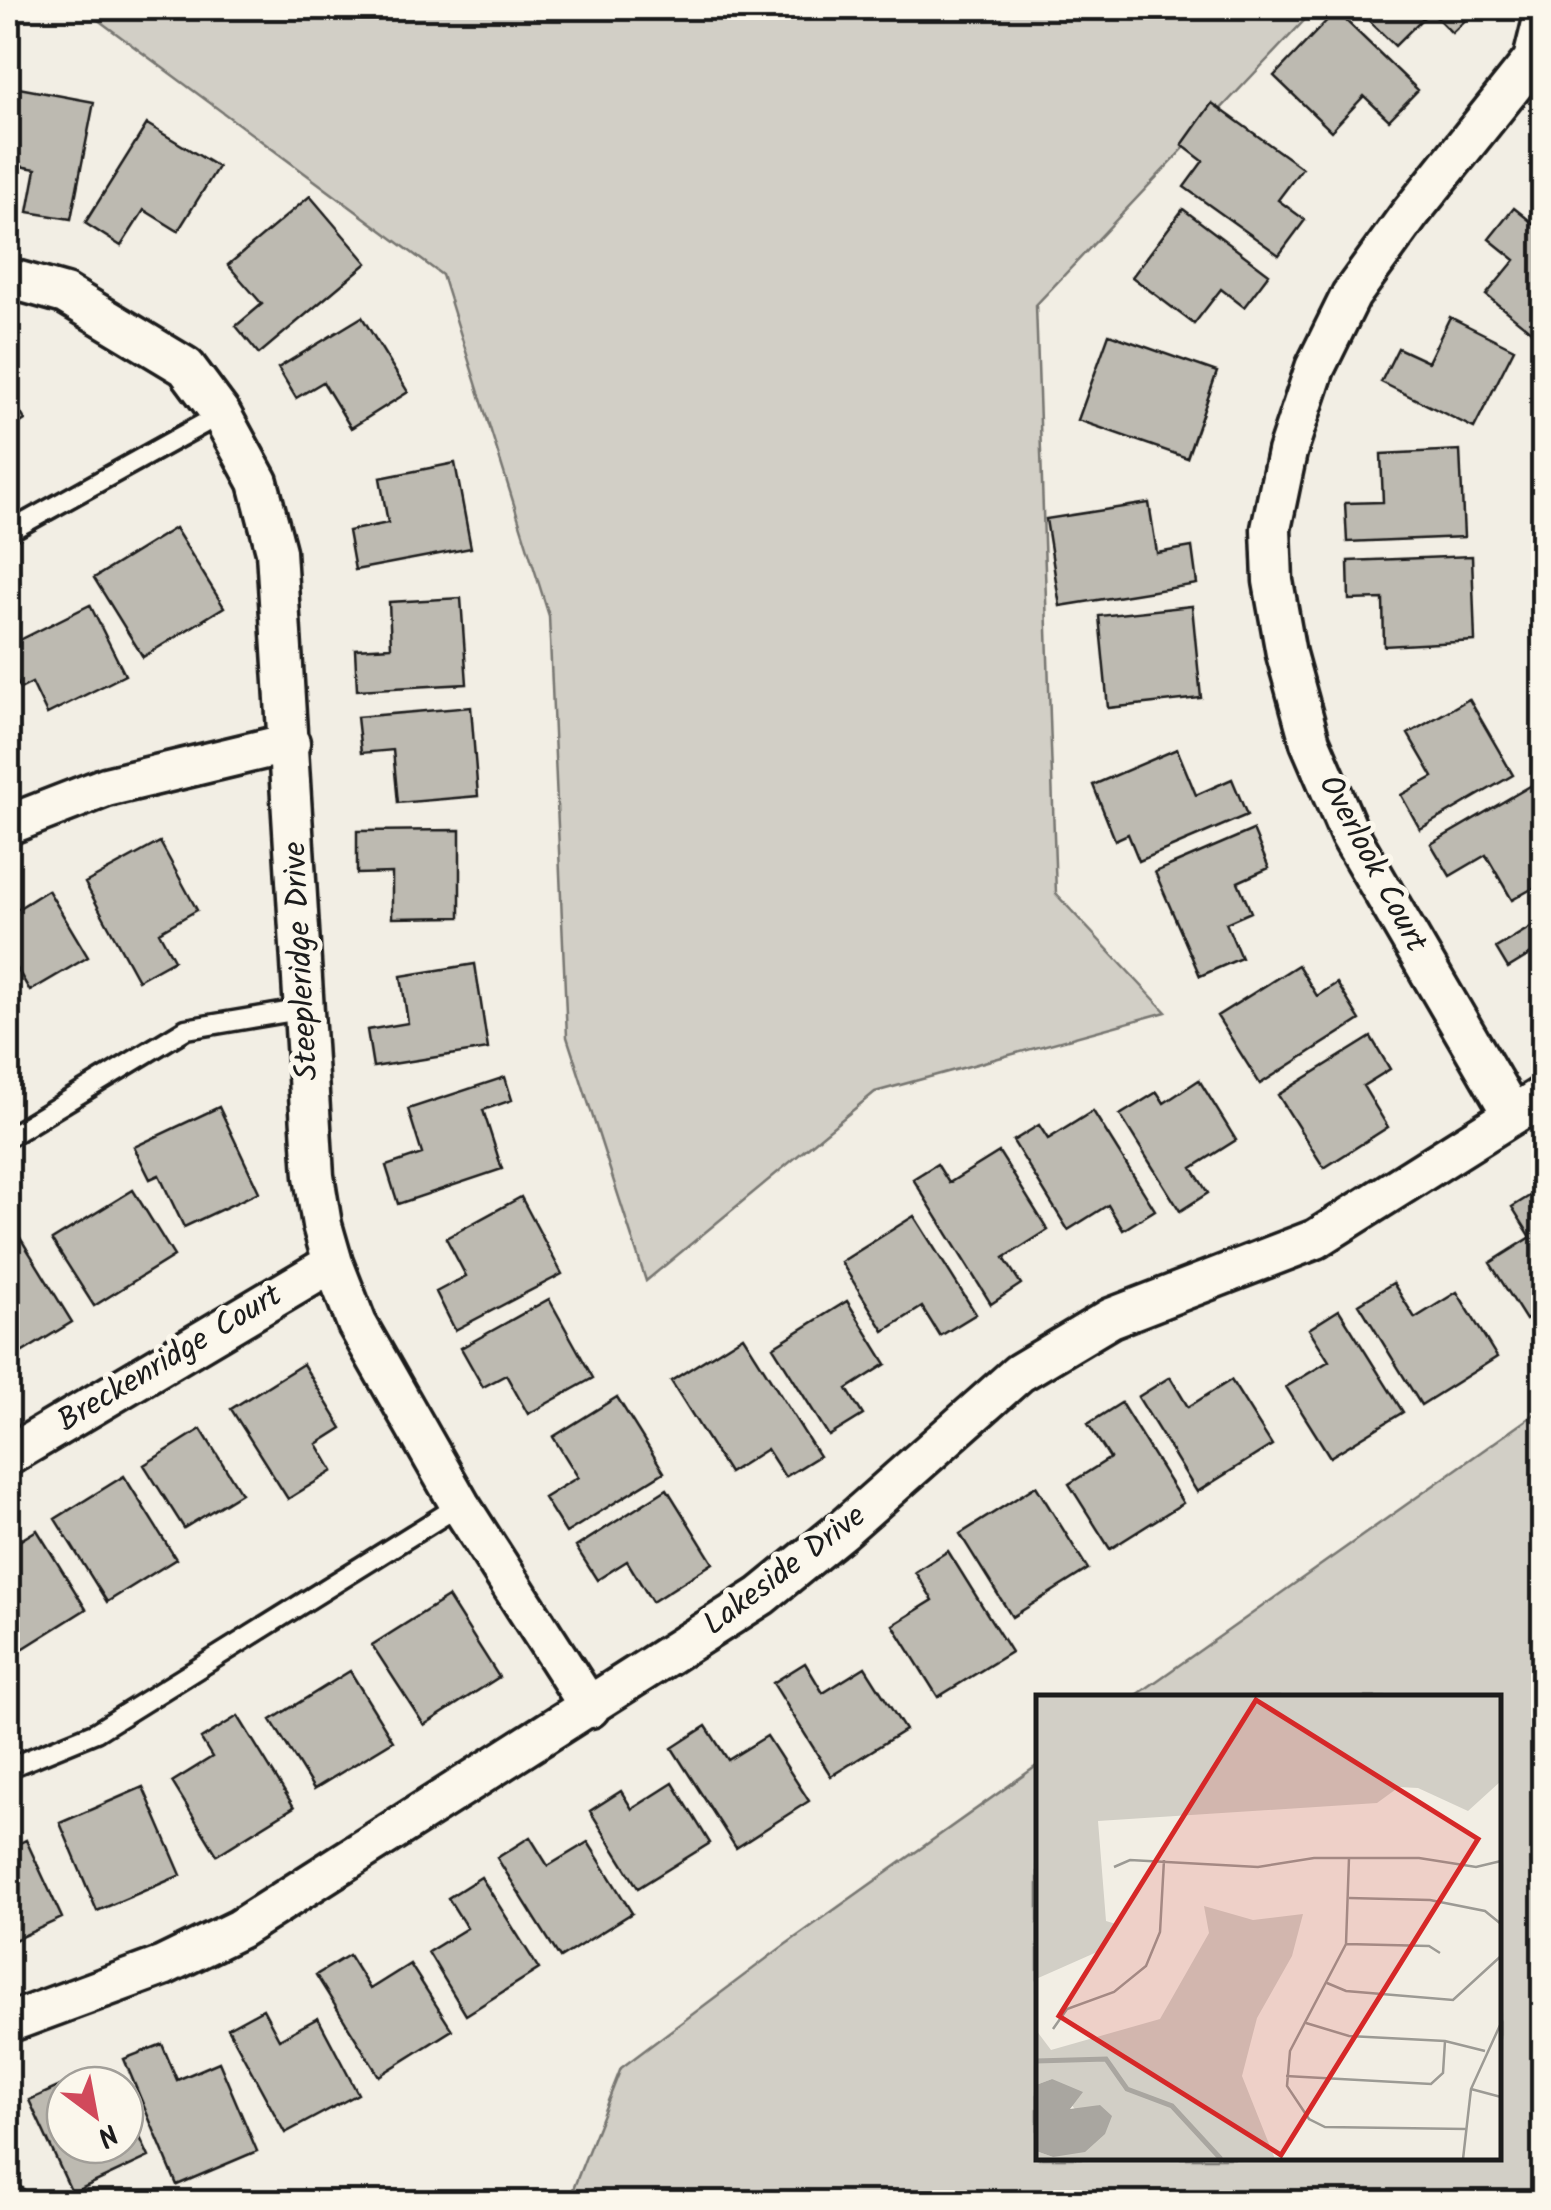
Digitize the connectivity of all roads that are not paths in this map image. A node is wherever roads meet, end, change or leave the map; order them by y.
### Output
1 (1544, 16) edge
2 (8, 278) edge
3 (221, 414) junction
4 (8, 532) edge
5 (290, 743) junction
6 (8, 825) edge
7 (305, 1010) junction
8 (1528, 1104) edge
9 (8, 1137) edge
10 (333, 1263) junction
11 (8, 1456) edge
12 (460, 1505) junction
13 (590, 1708) junction
14 (8, 1768) edge
15 (8, 2023) edge

1 - 8 street, Overlook Court
2 - 3 street, Steepleridge Drive
3 - 4 lane
3 - 5 street, Steepleridge Drive
5 - 6 street
5 - 7 street, Steepleridge Drive
7 - 9 lane
7 - 10 street, Steepleridge Drive
8 - 13 street, Lakeside Drive
10 - 11 street, Breckenridge Court
10 - 12 street, Steepleridge Drive
12 - 13 street, Steepleridge Drive
12 - 14 lane
13 - 15 street, Lakeside Drive

